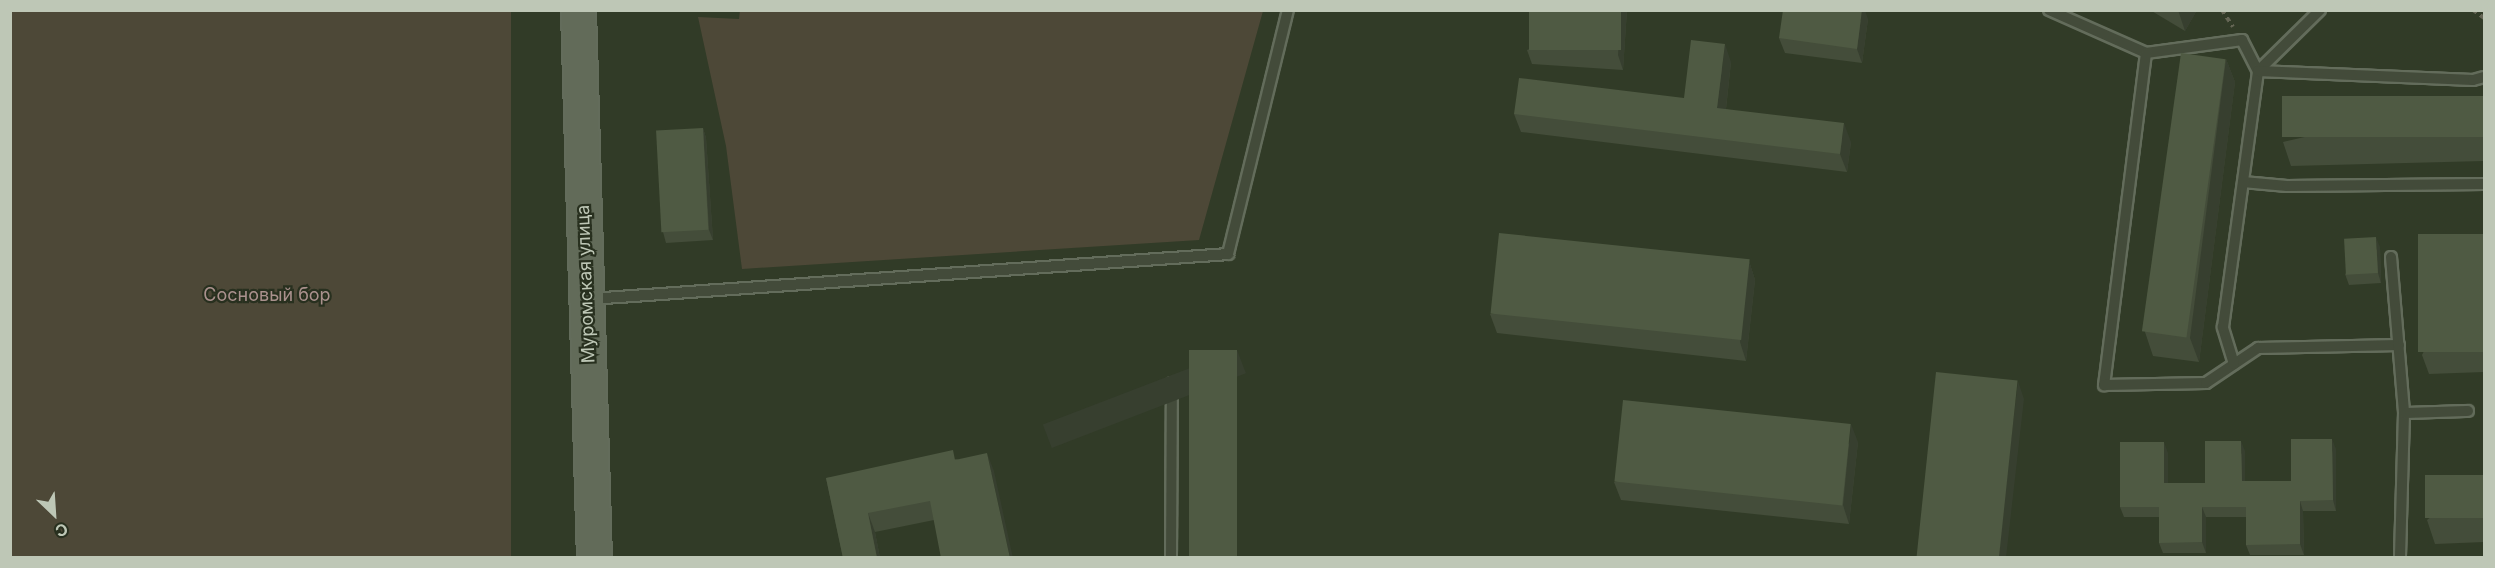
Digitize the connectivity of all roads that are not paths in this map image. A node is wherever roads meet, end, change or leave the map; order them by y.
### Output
1 (578, 10) edge
2 (1287, 10) edge
3 (2049, 10) edge
4 (2320, 10) edge
5 (2146, 53) junction
6 (2259, 71) junction
7 (2484, 77) edge
8 (2243, 182) junction
9 (2484, 184) edge
10 (2391, 257) dead end
11 (586, 299) junction
12 (2398, 345) junction
13 (2234, 364) junction
14 (1172, 383) dead end
15 (2468, 411) dead end
16 (2404, 413) junction
17 (594, 558) edge
18 (1171, 558) edge
19 (2400, 558) edge

1 - 11 main road, Муромская улица
2 - 11 lane
3 - 5 lane
4 - 6 lane
5 - 6 lane
5 - 13 lane
6 - 7 lane
6 - 8 lane
8 - 9 lane
8 - 13 lane
10 - 12 lane
11 - 17 main road, Муромская улица
12 - 13 lane
12 - 16 lane
14 - 18 lane
15 - 16 lane
16 - 19 lane

